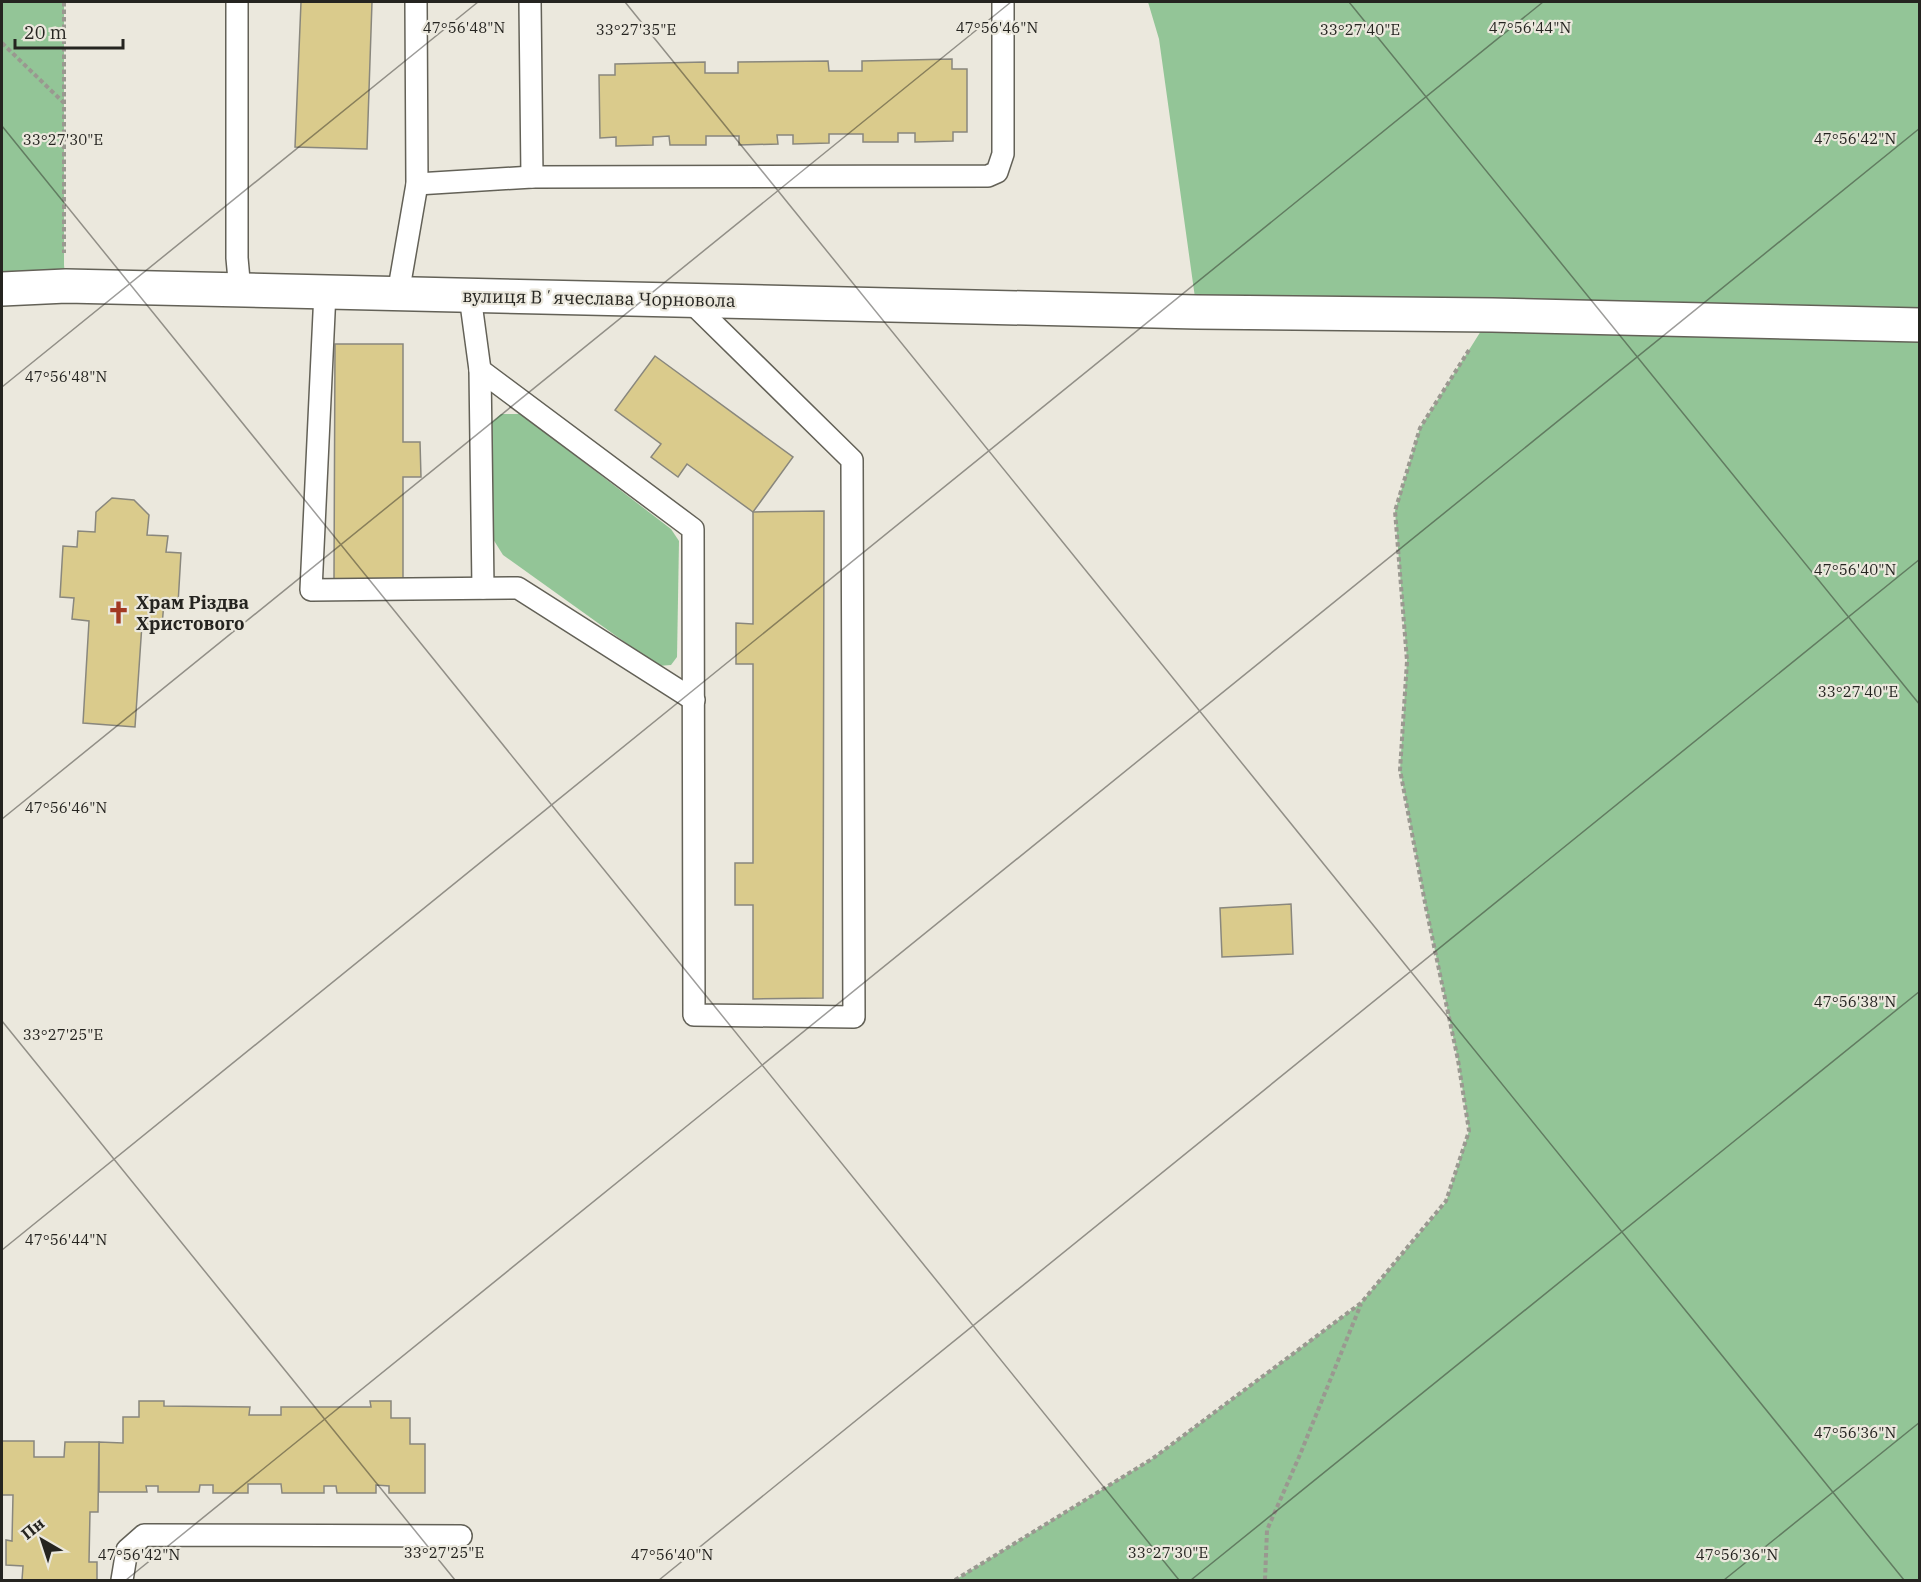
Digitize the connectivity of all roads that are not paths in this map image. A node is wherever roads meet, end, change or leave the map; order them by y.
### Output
1 (237, 2) edge
2 (416, 2) edge
3 (530, 2) edge
4 (1003, 2) edge
5 (532, 177) junction
6 (417, 184) junction
7 (2, 289) edge
8 (240, 291) junction
9 (325, 292) junction
10 (398, 294) junction
11 (470, 296) junction
12 (688, 300) junction
13 (1920, 325) edge
14 (480, 370) junction
15 (483, 588) junction
16 (694, 700) junction
17 (461, 1536) dead end
18 (122, 1581) edge

1 - 8 lane
2 - 6 lane
3 - 5 lane
4 - 5 lane
5 - 6 lane
6 - 10 lane
7 - 8 street, вулиця Вʼячеслава Чорновола
8 - 9 street, вулиця Вʼячеслава Чорновола
9 - 10 street, вулиця Вʼячеслава Чорновола
9 - 15 lane
10 - 11 street, вулиця Вʼячеслава Чорновола
11 - 12 street, вулиця Вʼячеслава Чорновола
11 - 14 lane
12 - 13 street, вулиця Вʼячеслава Чорновола
12 - 16 lane
14 - 15 lane
14 - 16 lane
15 - 16 lane
17 - 18 lane

